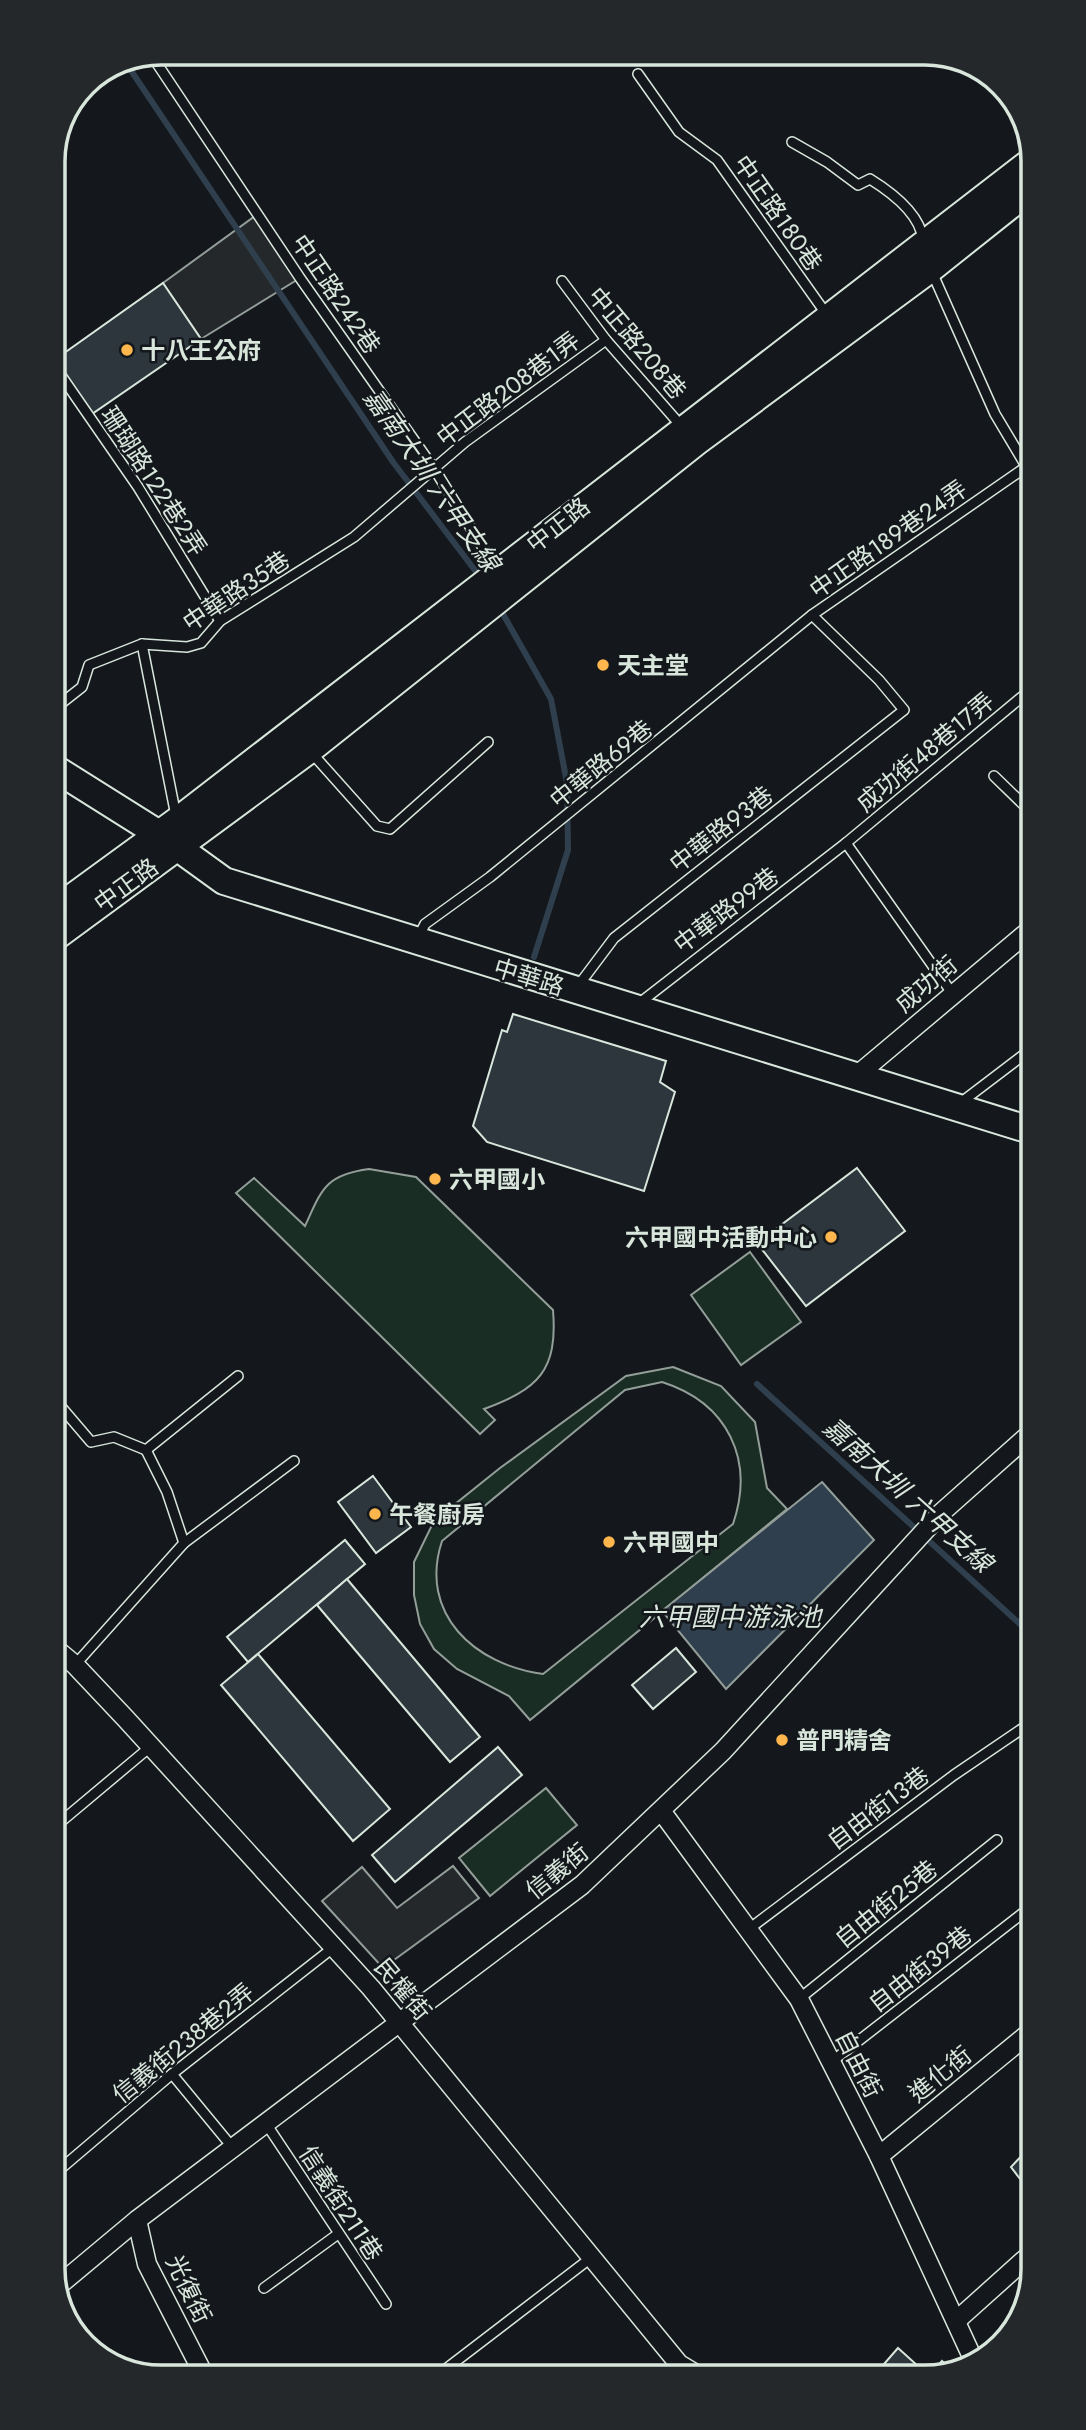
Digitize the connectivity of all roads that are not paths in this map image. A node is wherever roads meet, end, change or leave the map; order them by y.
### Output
1 (158, 65) edge
2 (638, 74) dead end
3 (792, 142) dead end
4 (1021, 170) edge
5 (1021, 196) edge
6 (926, 257) junction
7 (562, 281) dead end
8 (828, 316) junction
9 (606, 340) junction
10 (65, 381) edge
11 (683, 428) junction
12 (1021, 459) edge
13 (435, 470) junction
14 (1021, 473) edge
15 (504, 580) junction
16 (812, 615) junction
17 (220, 621) junction
18 (142, 644) junction
19 (1021, 698) edge
20 (65, 700) edge
21 (904, 710) joint
22 (488, 742) dead end
23 (309, 750) junction
24 (65, 774) edge
25 (993, 776) dead end
26 (1021, 802) edge
27 (171, 834) junction
28 (845, 843) junction
29 (65, 903) edge
30 (65, 928) edge
31 (1021, 937) edge
32 (416, 942) junction
33 (575, 991) junction
34 (952, 993) junction
35 (632, 1009) junction
36 (1021, 1057) edge
37 (855, 1077) junction
38 (955, 1107) junction
39 (1021, 1127) edge
40 (238, 1376) dead end
41 (65, 1412) edge
42 (1021, 1442) edge
43 (146, 1450) junction
44 (294, 1461) dead end
45 (184, 1543) junction
46 (65, 1657) edge
47 (75, 1665) junction
48 (1021, 1729) edge
49 (150, 1747) junction
50 (662, 1812) junction
51 (65, 1818) edge
52 (997, 1840) dead end
53 (1021, 1915) edge
54 (749, 1929) junction
55 (334, 1947) junction
56 (799, 1999) junction
57 (398, 2021) junction
58 (1021, 2041) edge
59 (831, 2063) junction
60 (172, 2074) junction
61 (265, 2122) junction
62 (233, 2148) junction
63 (878, 2156) junction
64 (65, 2165) edge
65 (137, 2220) junction
66 (338, 2234) junction
67 (593, 2258) junction
68 (1021, 2263) edge
69 (65, 2276) edge
70 (264, 2288) dead end
71 (386, 2304) dead end
72 (956, 2321) junction
73 (971, 2353) edge
74 (199, 2365) edge
75 (451, 2365) edge
76 (676, 2365) edge

1 - 13 lane, 中正路242巷
2 - 8 lane, 中正路180巷
3 - 6 lane
4 - 6 main road, 中正路
5 - 6 main road, 中正路
6 - 8 main road, 中正路
6 - 12 lane
6 - 15 main road, 中正路
7 - 9 lane, 中正路208巷
8 - 11 main road, 中正路
9 - 11 lane, 中正路208巷
9 - 13 lane, 中正路208巷1弄
10 - 17 lane, 珊瑚路122巷2弄
11 - 15 main road, 中正路
13 - 15 lane, 中正路242巷
13 - 17 lane, 中華路35巷
14 - 16 lane, 中正路189巷24弄
15 - 23 main road, 中正路
15 - 27 main road, 中正路
16 - 21 lane, 中正路189巷24弄
16 - 32 lane, 中華路69巷
17 - 18 lane, 中華路35巷
18 - 20 lane, 中華路35巷
18 - 27 lane
19 - 28 lane, 成功街48巷17弄
21 - 33 lane, 中華路93巷
22 - 23 lane
23 - 27 main road, 中正路
24 - 27 main road, 中華路
25 - 26 lane
27 - 29 main road, 中正路
27 - 30 main road, 中正路
27 - 32 main road, 中華路
28 - 34 lane
28 - 35 lane, 中華路99巷
31 - 34 street, 成功街
32 - 33 main road, 中華路
33 - 35 main road, 中華路
34 - 37 street, 成功街
35 - 37 main road, 中華路
36 - 38 lane
37 - 38 main road, 中華路
38 - 39 main road, 中華路
40 - 43 lane
41 - 43 lane
42 - 50 street, 信義街
43 - 45 lane
44 - 45 lane
45 - 47 lane
46 - 47 street, 民權街
47 - 49 street, 民權街
48 - 54 lane, 自由街13巷
49 - 51 lane
49 - 55 street, 民權街
50 - 54 street, 自由街
50 - 57 street, 信義街
52 - 56 lane, 自由街25巷
53 - 59 lane, 自由街39巷
54 - 56 street, 自由街
55 - 57 street, 民權街
55 - 60 lane, 信義街238巷2弄
56 - 59 street, 自由街
57 - 61 street, 信義街
57 - 67 street, 民權街
58 - 63 street, 進化街
59 - 63 street, 自由街
60 - 62 lane
60 - 64 lane, 信義街238巷2弄
61 - 62 street, 信義街
61 - 66 lane, 信義街211巷
62 - 65 street, 信義街
63 - 72 street, 自由街
65 - 69 street, 信義街
65 - 74 street, 光復街
66 - 70 lane
66 - 71 lane, 信義街211巷
67 - 75 lane
67 - 76 street, 民權街
68 - 72 street
72 - 73 street, 自由街

